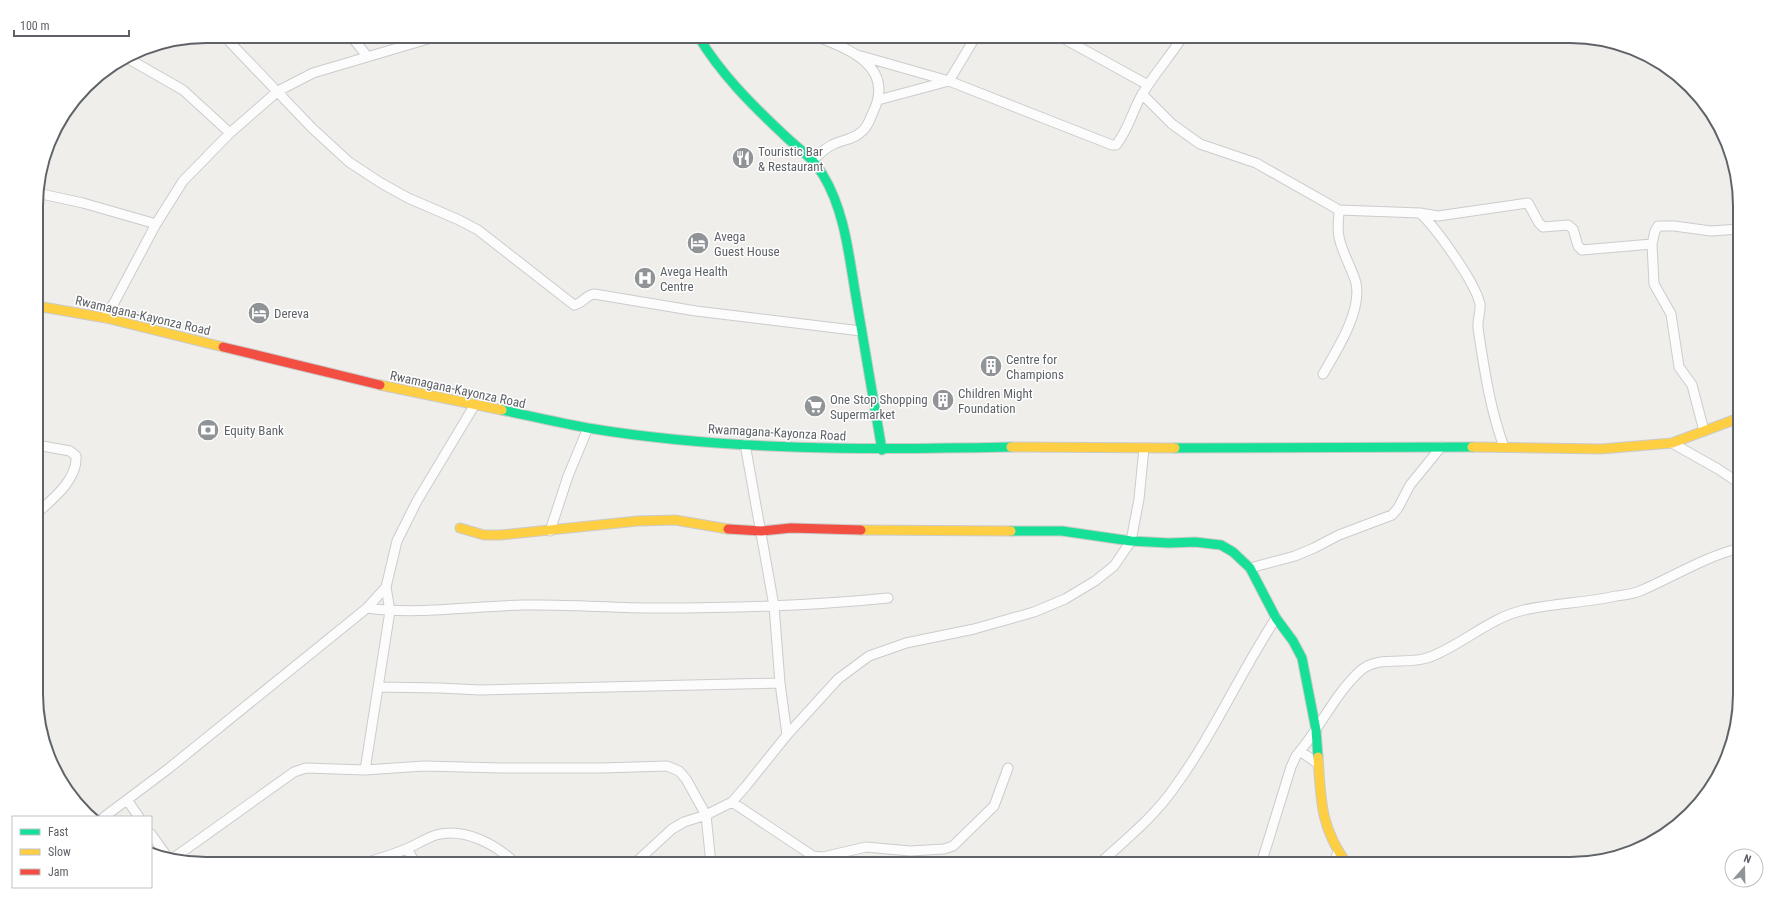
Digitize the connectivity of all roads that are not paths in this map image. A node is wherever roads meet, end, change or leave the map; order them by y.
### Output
1 (231, 43) edge
2 (357, 43) edge
3 (413, 43) edge
4 (703, 43) edge
5 (832, 43) edge
6 (972, 43) edge
7 (1072, 43) edge
8 (1178, 43) edge
9 (857, 55) junction
10 (367, 56) junction
11 (132, 61) edge
12 (949, 81) junction
13 (1148, 85) junction
14 (278, 91) junction
15 (1142, 94) junction
16 (878, 100) junction
17 (230, 133) junction
18 (813, 160) junction
19 (43, 194) edge
20 (1339, 210) junction
21 (1420, 213) junction
22 (156, 224) junction
23 (1733, 229) edge
24 (1652, 244) junction
25 (43, 307) edge
26 (106, 318) junction
27 (861, 331) junction
28 (1323, 374) dead end
29 (474, 406) junction
30 (1733, 420) edge
31 (588, 428) junction
32 (1704, 431) junction
33 (1672, 443) junction
34 (745, 444) junction
35 (43, 446) edge
36 (1441, 447) junction
37 (1504, 447) junction
38 (1144, 448) junction
39 (882, 450) junction
40 (1733, 479) edge
41 (43, 508) edge
42 (460, 528) dead end
43 (550, 531) junction
44 (760, 531) junction
45 (1131, 541) junction
46 (1733, 551) edge
47 (1250, 568) junction
48 (386, 587) junction
49 (888, 598) dead end
50 (774, 606) junction
51 (367, 608) junction
52 (390, 611) junction
53 (1276, 618) junction
54 (780, 683) junction
55 (378, 687) junction
56 (1316, 730) junction
57 (787, 735) junction
58 (1300, 751) junction
59 (1317, 762) junction
60 (1008, 768) dead end
61 (365, 770) junction
62 (127, 800) junction
63 (732, 802) junction
64 (706, 815) junction
65 (105, 816) edge
66 (138, 816) edge
67 (152, 835) edge
68 (407, 849) junction
69 (163, 851) edge
70 (1338, 852) junction
71 (179, 855) edge
72 (383, 857) edge
73 (412, 857) edge
74 (509, 857) edge
75 (642, 857) edge
76 (710, 857) edge
77 (1107, 857) edge
78 (1263, 857) edge
79 (1336, 857) edge
80 (1342, 857) edge

1 - 14 street
2 - 10 street
3 - 10 street
4 - 18 main road
5 - 9 street
6 - 12 street
7 - 13 street
8 - 13 street
9 - 12 street
9 - 16 street
10 - 14 street
11 - 17 street
12 - 15 street
12 - 16 street
13 - 15 street
14 - 17 street
14 - 27 street
15 - 20 street
16 - 18 street
17 - 22 street
18 - 27 main road
19 - 22 street
20 - 21 street
20 - 28 street
21 - 24 street
21 - 37 street
22 - 26 street
23 - 24 street
24 - 32 street
25 - 26 main road, Rwamagana-Kayonza Road
26 - 29 main road, Rwamagana-Kayonza Road
27 - 39 main road
29 - 31 main road, Rwamagana-Kayonza Road
29 - 48 street
30 - 32 main road, Rwamagana-Kayonza Road
31 - 34 main road, Rwamagana-Kayonza Road
31 - 43 street
32 - 33 main road, Rwamagana-Kayonza Road
33 - 37 main road, Rwamagana-Kayonza Road
33 - 40 street
34 - 39 main road, Rwamagana-Kayonza Road
34 - 44 street
35 - 41 street
36 - 37 main road, Rwamagana-Kayonza Road
36 - 38 main road, Rwamagana-Kayonza Road
36 - 47 street
38 - 39 main road, Rwamagana-Kayonza Road
38 - 45 street
42 - 43 main road
43 - 44 main road
44 - 45 main road
44 - 50 street
45 - 47 main road
45 - 57 street
46 - 56 street
47 - 53 main road
48 - 51 street
48 - 52 street
49 - 50 street
50 - 52 street
50 - 54 street
51 - 52 street
51 - 62 street
52 - 55 street
53 - 56 main road
53 - 77 street
54 - 55 street
54 - 57 street
55 - 61 street
56 - 58 street
56 - 59 main road
57 - 63 street
58 - 59 street
58 - 78 street
59 - 70 main road
60 - 63 street
61 - 64 street
61 - 71 street
62 - 65 street
62 - 66 street
63 - 64 street
64 - 75 street
64 - 76 street
67 - 69 street
68 - 72 street
68 - 73 street
68 - 74 street
70 - 79 street
70 - 80 main road

